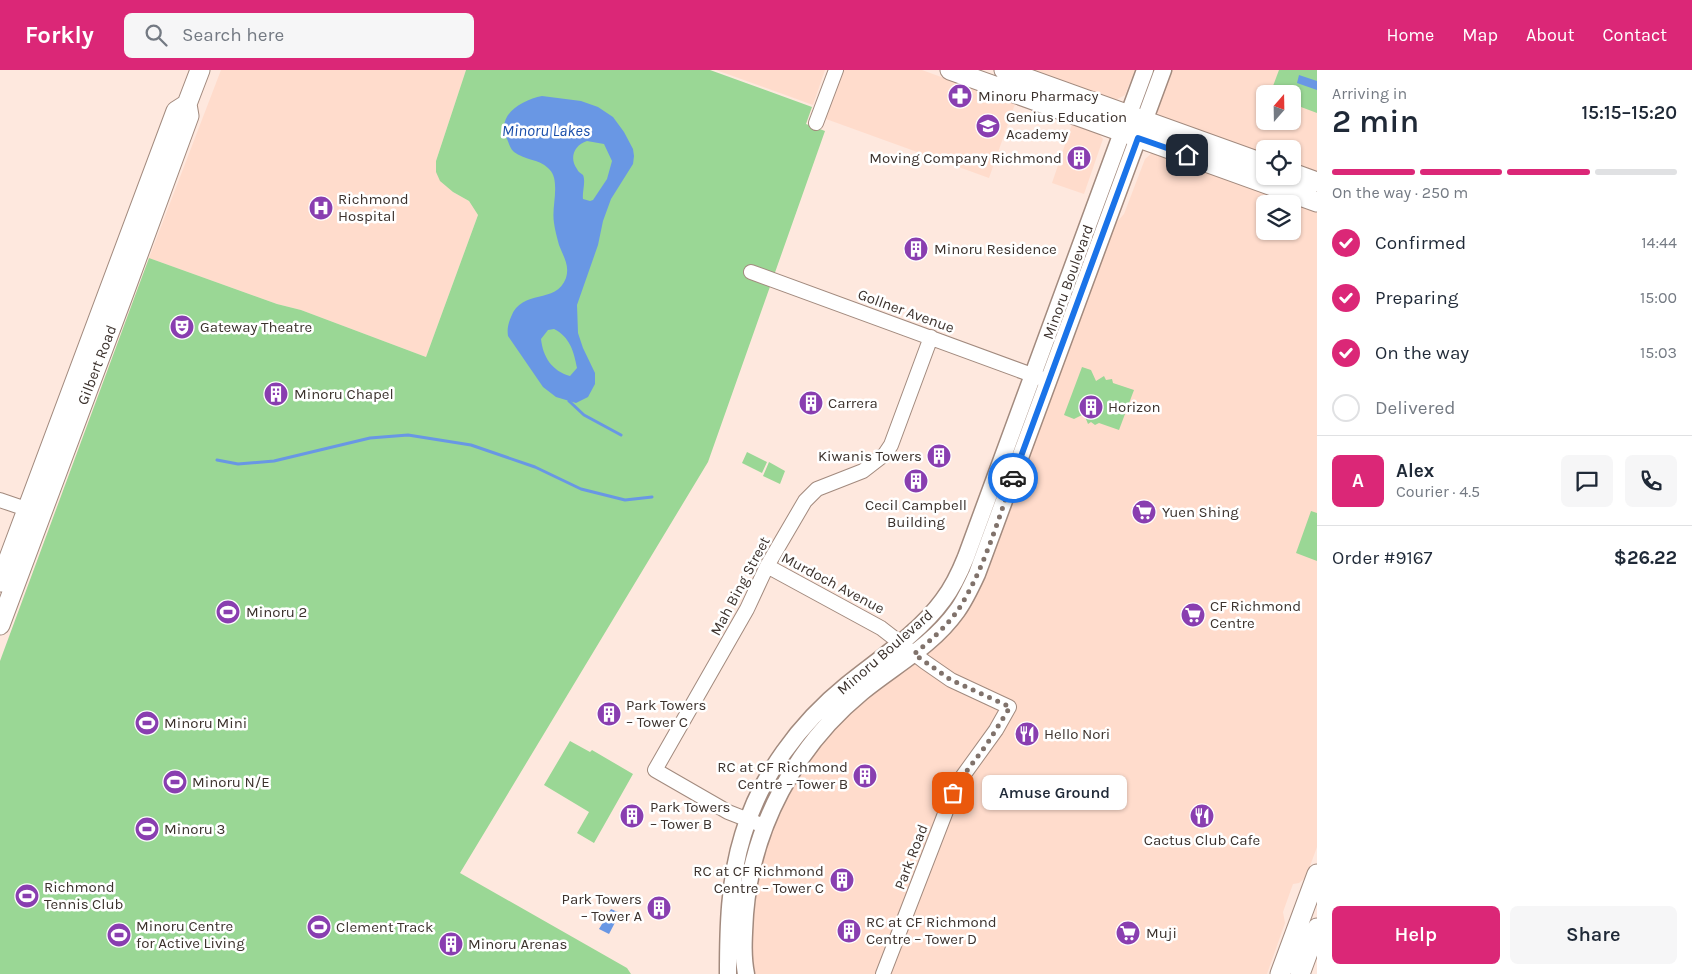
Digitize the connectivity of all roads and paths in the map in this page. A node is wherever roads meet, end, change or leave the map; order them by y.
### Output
1 (200, 70) edge
2 (836, 70) edge
3 (950, 70) edge
4 (1004, 70) edge
5 (1145, 70) edge
6 (1163, 70) edge
7 (816, 123) dead end
8 (1133, 126) junction
9 (1256, 161) edge
10 (1301, 176) edge
11 (1317, 182) edge
12 (1317, 202) edge
13 (751, 272) dead end
14 (931, 337) junction
15 (1041, 378) junction
16 (0, 500) edge
17 (34, 512) junction
18 (767, 566) junction
19 (0, 582) edge
20 (0, 625) edge
21 (900, 642) junction
22 (914, 654) junction
23 (1010, 707) joint
24 (748, 820) junction
25 (764, 826) junction
26 (1317, 874) edge
27 (1312, 903) edge
28 (1317, 928) edge
29 (728, 974) edge
30 (746, 974) edge
31 (883, 974) edge
32 (1280, 974) edge
33 (1300, 974) edge

1 - 17 main road, Gilbert Road
2 - 7 street
3 - 8 main road
4 - 8 main road
5 - 8 street, Minoru Boulevard
6 - 8 street, Minoru Boulevard
8 - 9 main road
8 - 12 main road
8 - 15 street, Minoru Boulevard
10 - 11 main road
13 - 14 street, Gollner Avenue
14 - 15 street, Gollner Avenue
14 - 18 street, Mah Bing Street
15 - 21 street, Minoru Boulevard
15 - 22 street, Minoru Boulevard
16 - 17 street
17 - 19 main road, Gilbert Road
17 - 20 main road, Gilbert Road
18 - 21 street, Murdoch Avenue
18 - 24 street, Mah Bing Street
21 - 22 street, Murdoch Avenue
21 - 24 street, Minoru Boulevard
22 - 23 street, Murdoch Avenue
22 - 25 street, Minoru Boulevard
23 - 31 street, Park Road
24 - 25 street, Mah Bing Street
24 - 29 street, Minoru Boulevard
25 - 30 street, Minoru Boulevard
26 - 27 main road
27 - 32 main road
28 - 33 main road

